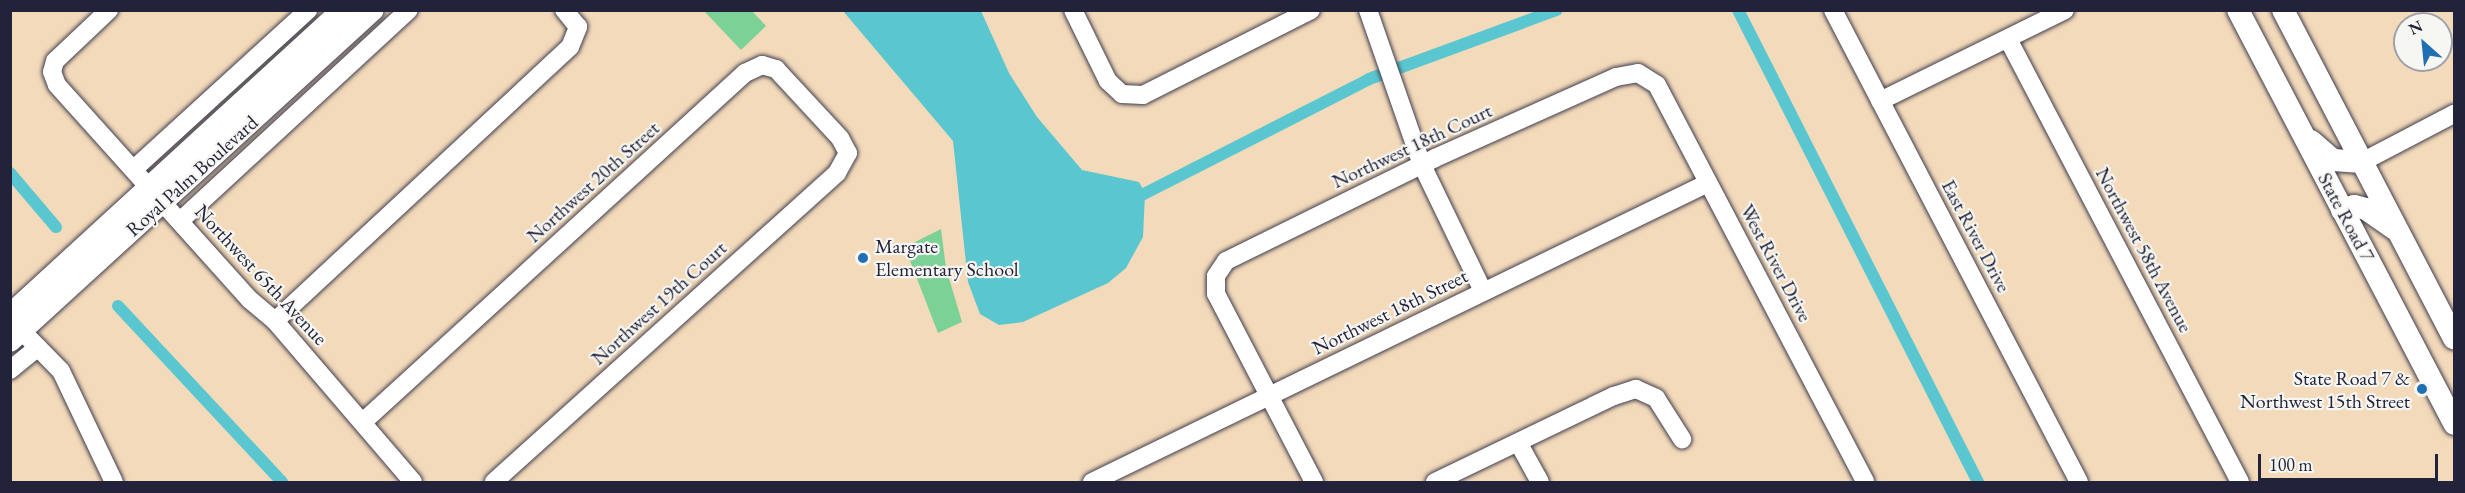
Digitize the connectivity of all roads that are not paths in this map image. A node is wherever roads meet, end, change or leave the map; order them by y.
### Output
1 (109, 10) edge
2 (308, 10) edge
3 (343, 10) edge
4 (373, 10) edge
5 (409, 10) edge
6 (564, 10) edge
7 (1073, 10) edge
8 (1311, 10) edge
9 (1368, 10) edge
10 (1833, 10) edge
11 (2065, 10) edge
12 (2238, 10) edge
13 (2283, 10) edge
14 (2008, 39) junction
15 (1638, 73) joint
16 (1880, 101) junction
17 (2454, 114) edge
18 (2303, 134) junction
19 (848, 153) joint
20 (2362, 162) junction
21 (1422, 165) junction
22 (134, 169) junction
23 (1708, 183) junction
24 (158, 196) junction
25 (2342, 210) junction
26 (180, 221) junction
27 (2398, 231) junction
28 (1483, 291) junction
29 (275, 321) junction
30 (18, 331) edge
31 (2454, 338) edge
32 (10, 370) edge
33 (1269, 397) junction
34 (364, 421) junction
35 (2454, 424) edge
36 (1682, 439) dead end
37 (1519, 444) junction
38 (114, 483) edge
39 (413, 483) edge
40 (494, 483) edge
41 (1092, 483) edge
42 (1314, 483) edge
43 (1435, 483) edge
44 (1540, 483) edge
45 (1865, 483) edge
46 (2079, 483) edge
47 (2240, 483) edge

1 - 22 street, Northwest 65th Avenue
2 - 22 street
3 - 24 main road, Royal Palm Boulevard
4 - 24 main road, Royal Palm Boulevard
5 - 26 street
6 - 29 street
7 - 8 street
9 - 21 street
10 - 16 street, East River Drive
11 - 14 street
12 - 18 main road, State Road 7
13 - 20 main road, State Road 7
14 - 16 street
14 - 47 street, Northwest 58th Avenue
15 - 21 street, Northwest 18th Court
15 - 23 street, West River Drive
16 - 46 street, East River Drive
17 - 20 street
18 - 20 main road
18 - 25 main road, State Road 7
19 - 34 street, Northwest 20th Street
19 - 40 street, Northwest 19th Court
20 - 27 main road, State Road 7
21 - 28 street
21 - 33 street, Northwest 18th Court
22 - 24 street, Northwest 65th Avenue
23 - 28 street, Northwest 18th Street
23 - 45 street, West River Drive
24 - 26 street, Northwest 65th Avenue
24 - 30 main road, Royal Palm Boulevard
25 - 27 main road
25 - 35 main road, State Road 7
26 - 29 street, Northwest 65th Avenue
27 - 31 main road, State Road 7
28 - 33 street, Northwest 18th Street
29 - 34 street, Northwest 65th Avenue
30 - 32 street
30 - 38 street
33 - 41 street, Northwest 18th Street
33 - 42 street
34 - 39 street, Northwest 65th Avenue
36 - 37 street
37 - 43 street
37 - 44 street

